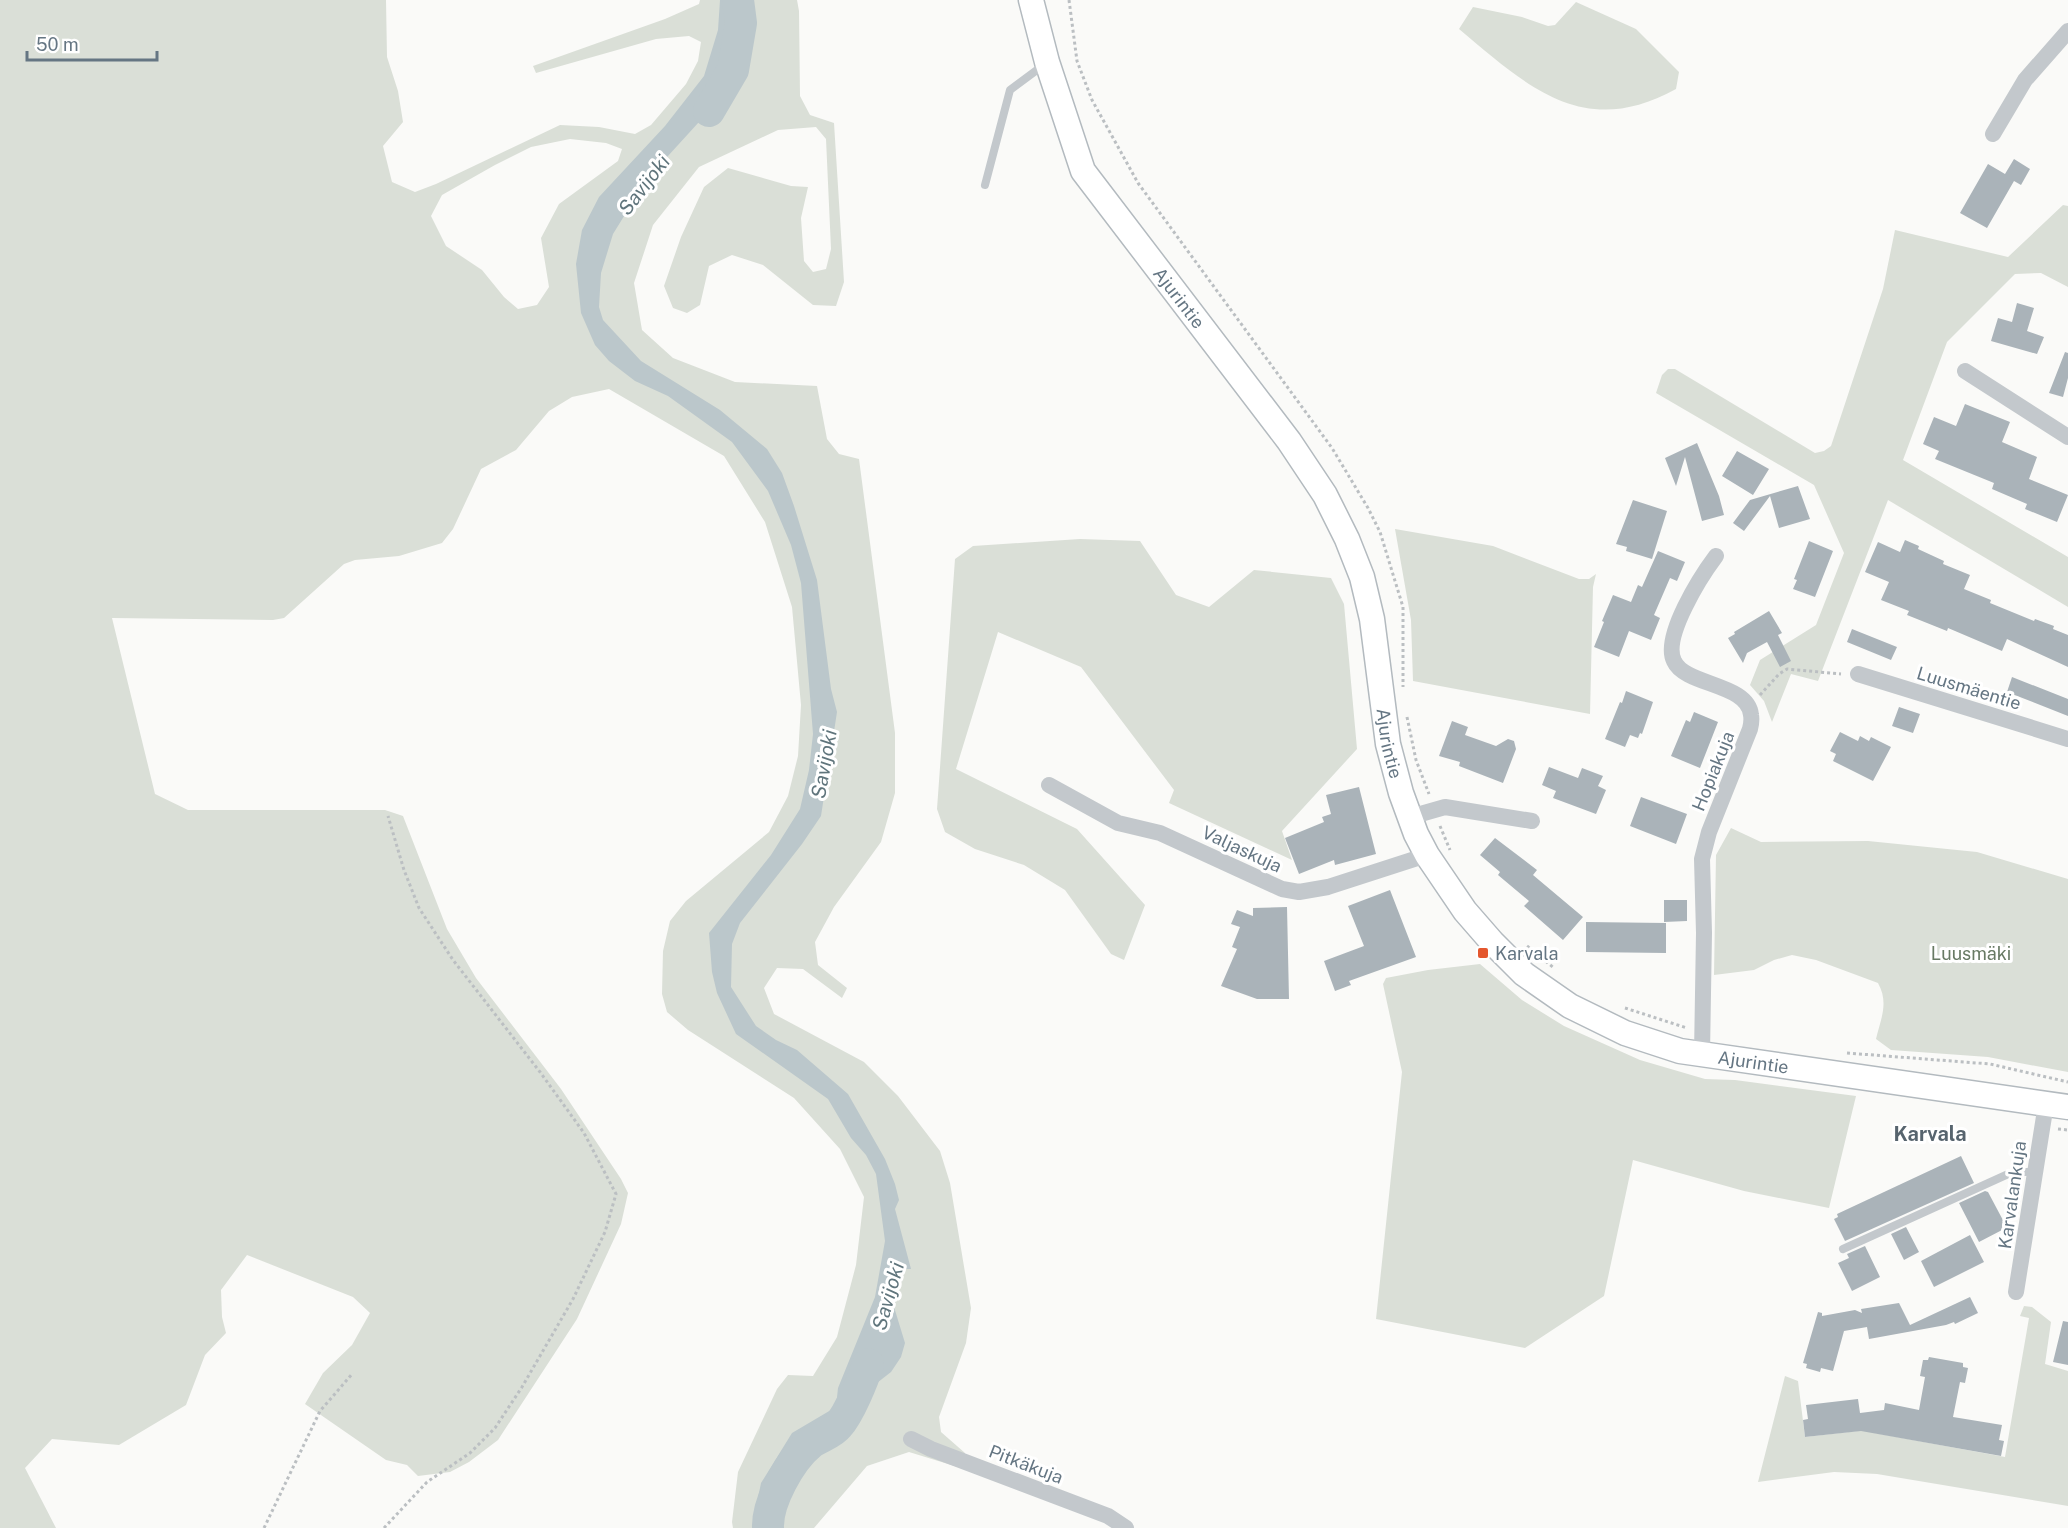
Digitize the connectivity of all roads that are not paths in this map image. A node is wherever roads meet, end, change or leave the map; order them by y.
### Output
1 (1031, 0) edge
2 (2068, 31) edge
3 (1047, 62) junction
4 (1993, 134) dead end
5 (985, 185) dead end
6 (1965, 371) dead end
7 (2068, 437) edge
8 (1716, 556) dead end
9 (1858, 674) road end
10 (2068, 739) edge
11 (1049, 785) dead end
12 (1410, 817) junction
13 (1532, 821) dead end
14 (1427, 855) junction
15 (1702, 1043) junction
16 (2057, 1105) edge
17 (2034, 1172) junction
18 (1843, 1249) dead end
19 (2016, 1292) dead end
20 (911, 1439) dead end
21 (1126, 1528) edge

1 - 3 street, Ajurintie
2 - 4 street
3 - 5 lane
3 - 12 street, Ajurintie
6 - 7 street
8 - 15 street, Hopiakuja
9 - 10 street, Luusmäentie
11 - 14 street, Valjaskuja
12 - 13 street
12 - 14 street, Ajurintie
14 - 15 street, Ajurintie
15 - 16 street, Ajurintie
16 - 17 street, Karvalankuja
17 - 18 lane
17 - 19 street, Karvalankuja
20 - 21 street, Pitkäkuja

